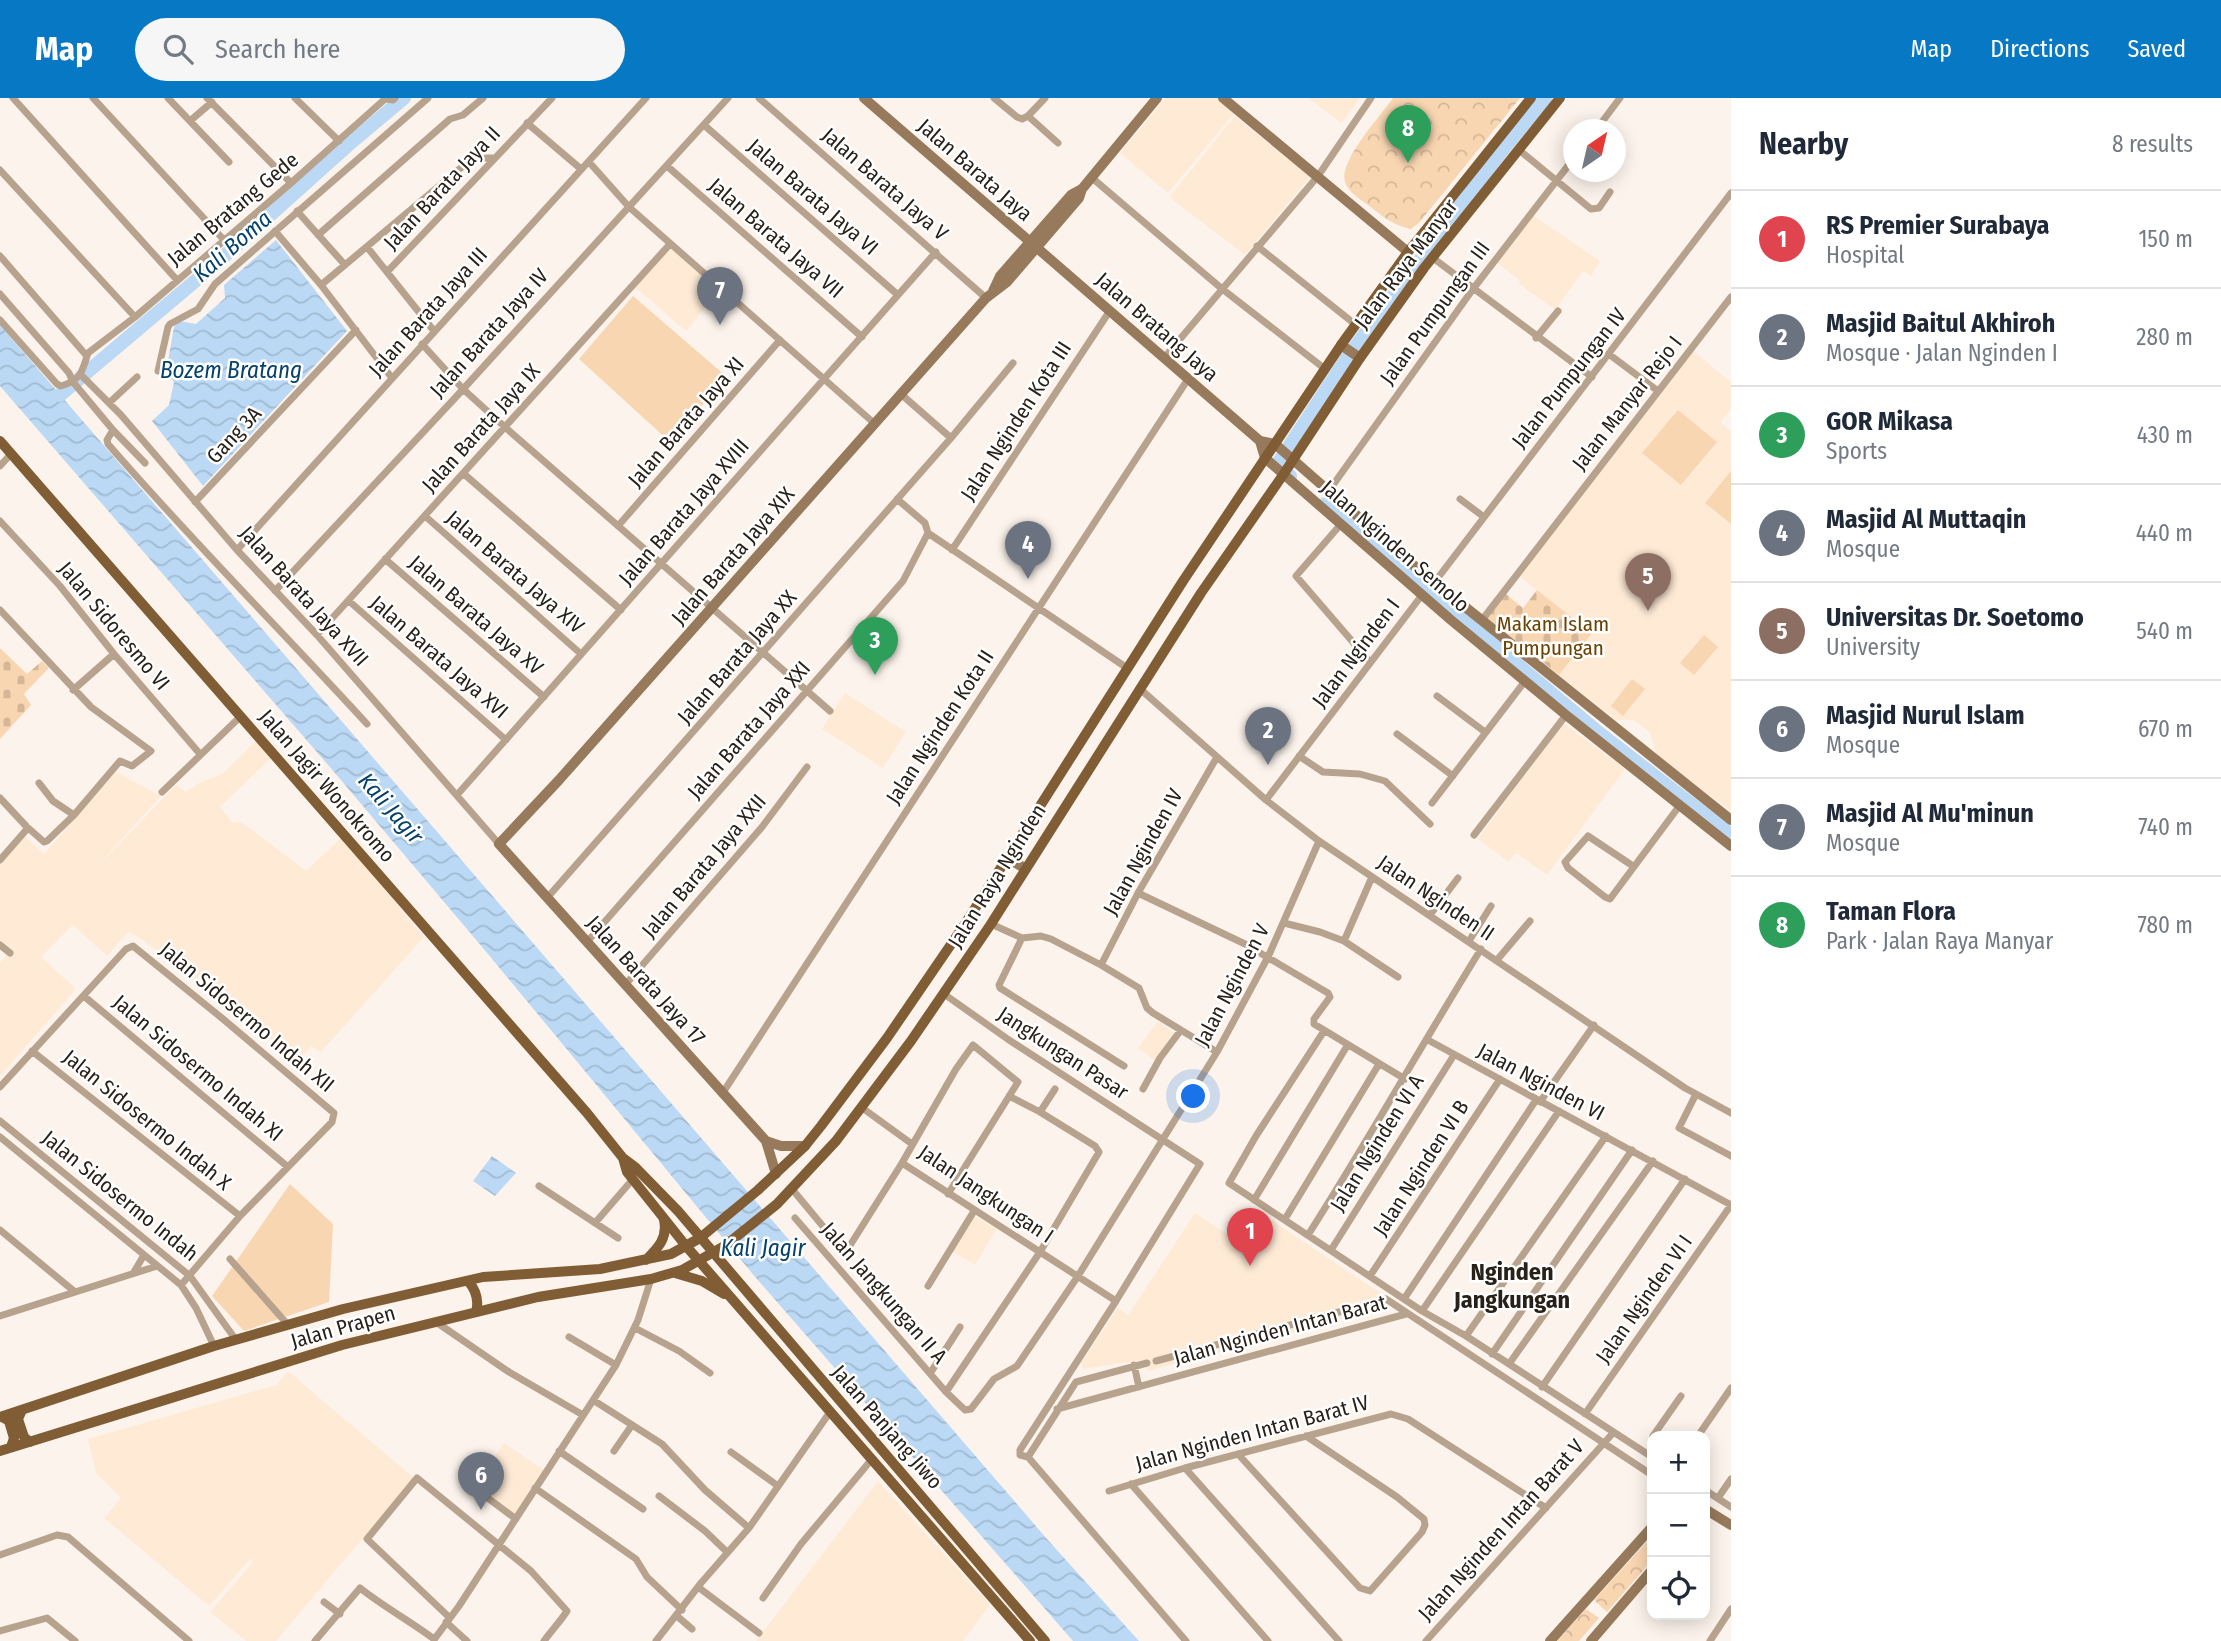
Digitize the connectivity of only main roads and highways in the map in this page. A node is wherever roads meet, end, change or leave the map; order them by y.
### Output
1 (1531, 98) edge
2 (1560, 98) edge
3 (1351, 351) junction
4 (0, 441) edge
5 (1265, 458) joint
6 (1285, 461) junction
7 (1183, 581) junction
8 (1201, 593) junction
9 (623, 1158) junction
10 (663, 1217) junction
11 (700, 1238) junction
12 (686, 1246) junction
13 (713, 1253) junction
14 (700, 1260) junction
15 (646, 1261) junction
16 (674, 1272) junction
17 (471, 1285) junction
18 (740, 1306) junction
19 (477, 1307) junction
20 (10, 1417) edge
21 (16, 1442) edge
22 (1023, 1624) junction
23 (1037, 1640) edge

1 - 3 main road, Jalan Raya Manyar
2 - 3 main road, Jalan Raya Manyar
3 - 6 main road, Jalan Raya Manyar
3 - 6 main road, Jalan Raya Manyar
4 - 9 main road, Jalan Jagir Wonokromo
5 - 6 main road, Jalan Raya Manyar
5 - 7 main road, Jalan Raya Nginden
6 - 8 main road, Jalan Raya Nginden
7 - 8 main road
7 - 11 main road, Jalan Raya Nginden
8 - 13 main road, Jalan Raya Nginden
9 - 10 main road, Jalan Jagir Wonokromo
9 - 11 main road, Jalan Jagir Wonokromo
10 - 12 main road, Jalan Jagir Wonokromo
10 - 15 main road
11 - 12 main road, Jalan Raya Nginden
11 - 13 main road, Jalan Panjang Jiwo
12 - 14 main road, Jalan Jagir Wonokromo
12 - 15 main road, Jalan Prapen
13 - 14 main road, Jalan Raya Nginden
13 - 22 main road, Jalan Panjang Jiwo
14 - 16 main road, Jalan Prapen
14 - 18 main road, Jalan Panjang Jiwo
15 - 17 main road, Jalan Prapen
16 - 18 main road
16 - 19 main road, Jalan Prapen
17 - 19 main road
17 - 20 main road, Jalan Prapen
18 - 22 main road, Jalan Panjang Jiwo
19 - 21 main road, Jalan Prapen
20 - 21 main road
22 - 23 main road, Jalan Panjang Jiwo

